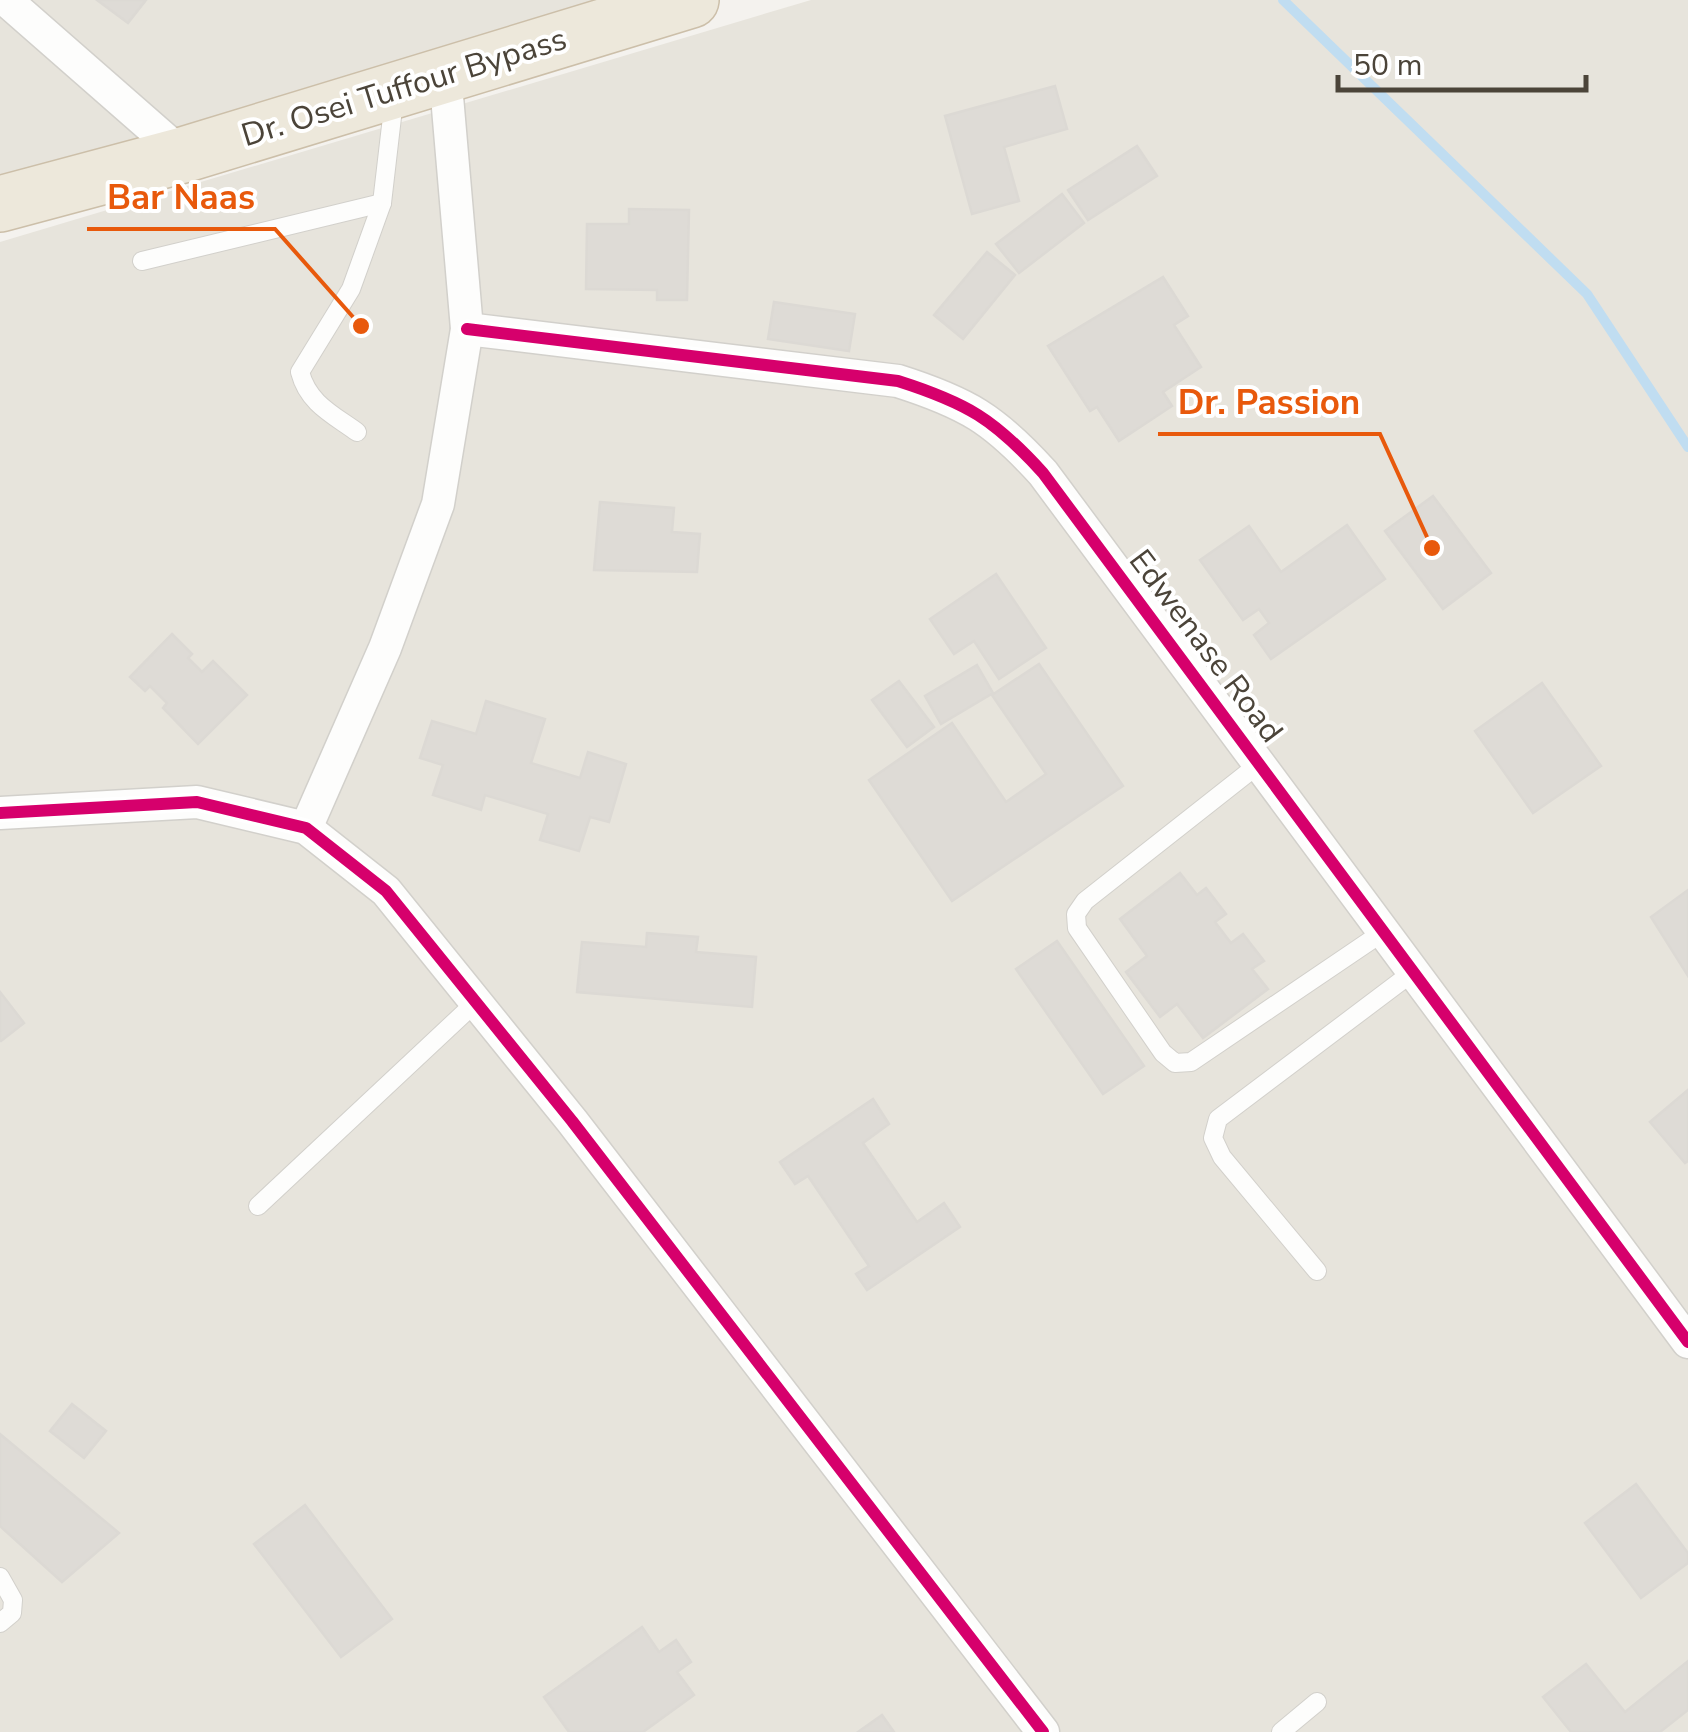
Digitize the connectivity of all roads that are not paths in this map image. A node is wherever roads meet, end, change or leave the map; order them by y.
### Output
1 (6, 0) edge
2 (669, 3) edge
3 (420, 81) junction
4 (183, 154) junction
5 (382, 203) junction
6 (0, 204) edge
7 (142, 262) dead end
8 (466, 329) junction
9 (356, 432) dead end
10 (1259, 764) junction
11 (0, 812) edge
12 (306, 828) junction
13 (1383, 932) junction
14 (1413, 972) junction
15 (476, 1002) junction
16 (258, 1206) dead end
17 (1317, 1271) dead end
18 (1688, 1342) edge
19 (0, 1577) edge
20 (0, 1624) edge
21 (1317, 1702) dead end
22 (1043, 1732) edge
23 (1281, 1732) edge

1 - 4 street
2 - 3 highway, Dr. Osei Tuffour Bypass
3 - 4 highway, Dr. Osei Tuffour Bypass
3 - 5 lane
3 - 8 street
4 - 6 highway, Dr. Osei Tuffour Bypass
5 - 7 lane
5 - 9 lane
8 - 10 street, Edwenase Road
8 - 12 street
10 - 13 street, Edwenase Road
10 - 13 lane
11 - 12 street
12 - 15 street
13 - 14 street, Edwenase Road
14 - 17 lane
14 - 18 street, Edwenase Road
15 - 16 lane
15 - 22 street
19 - 20 lane
21 - 23 lane

